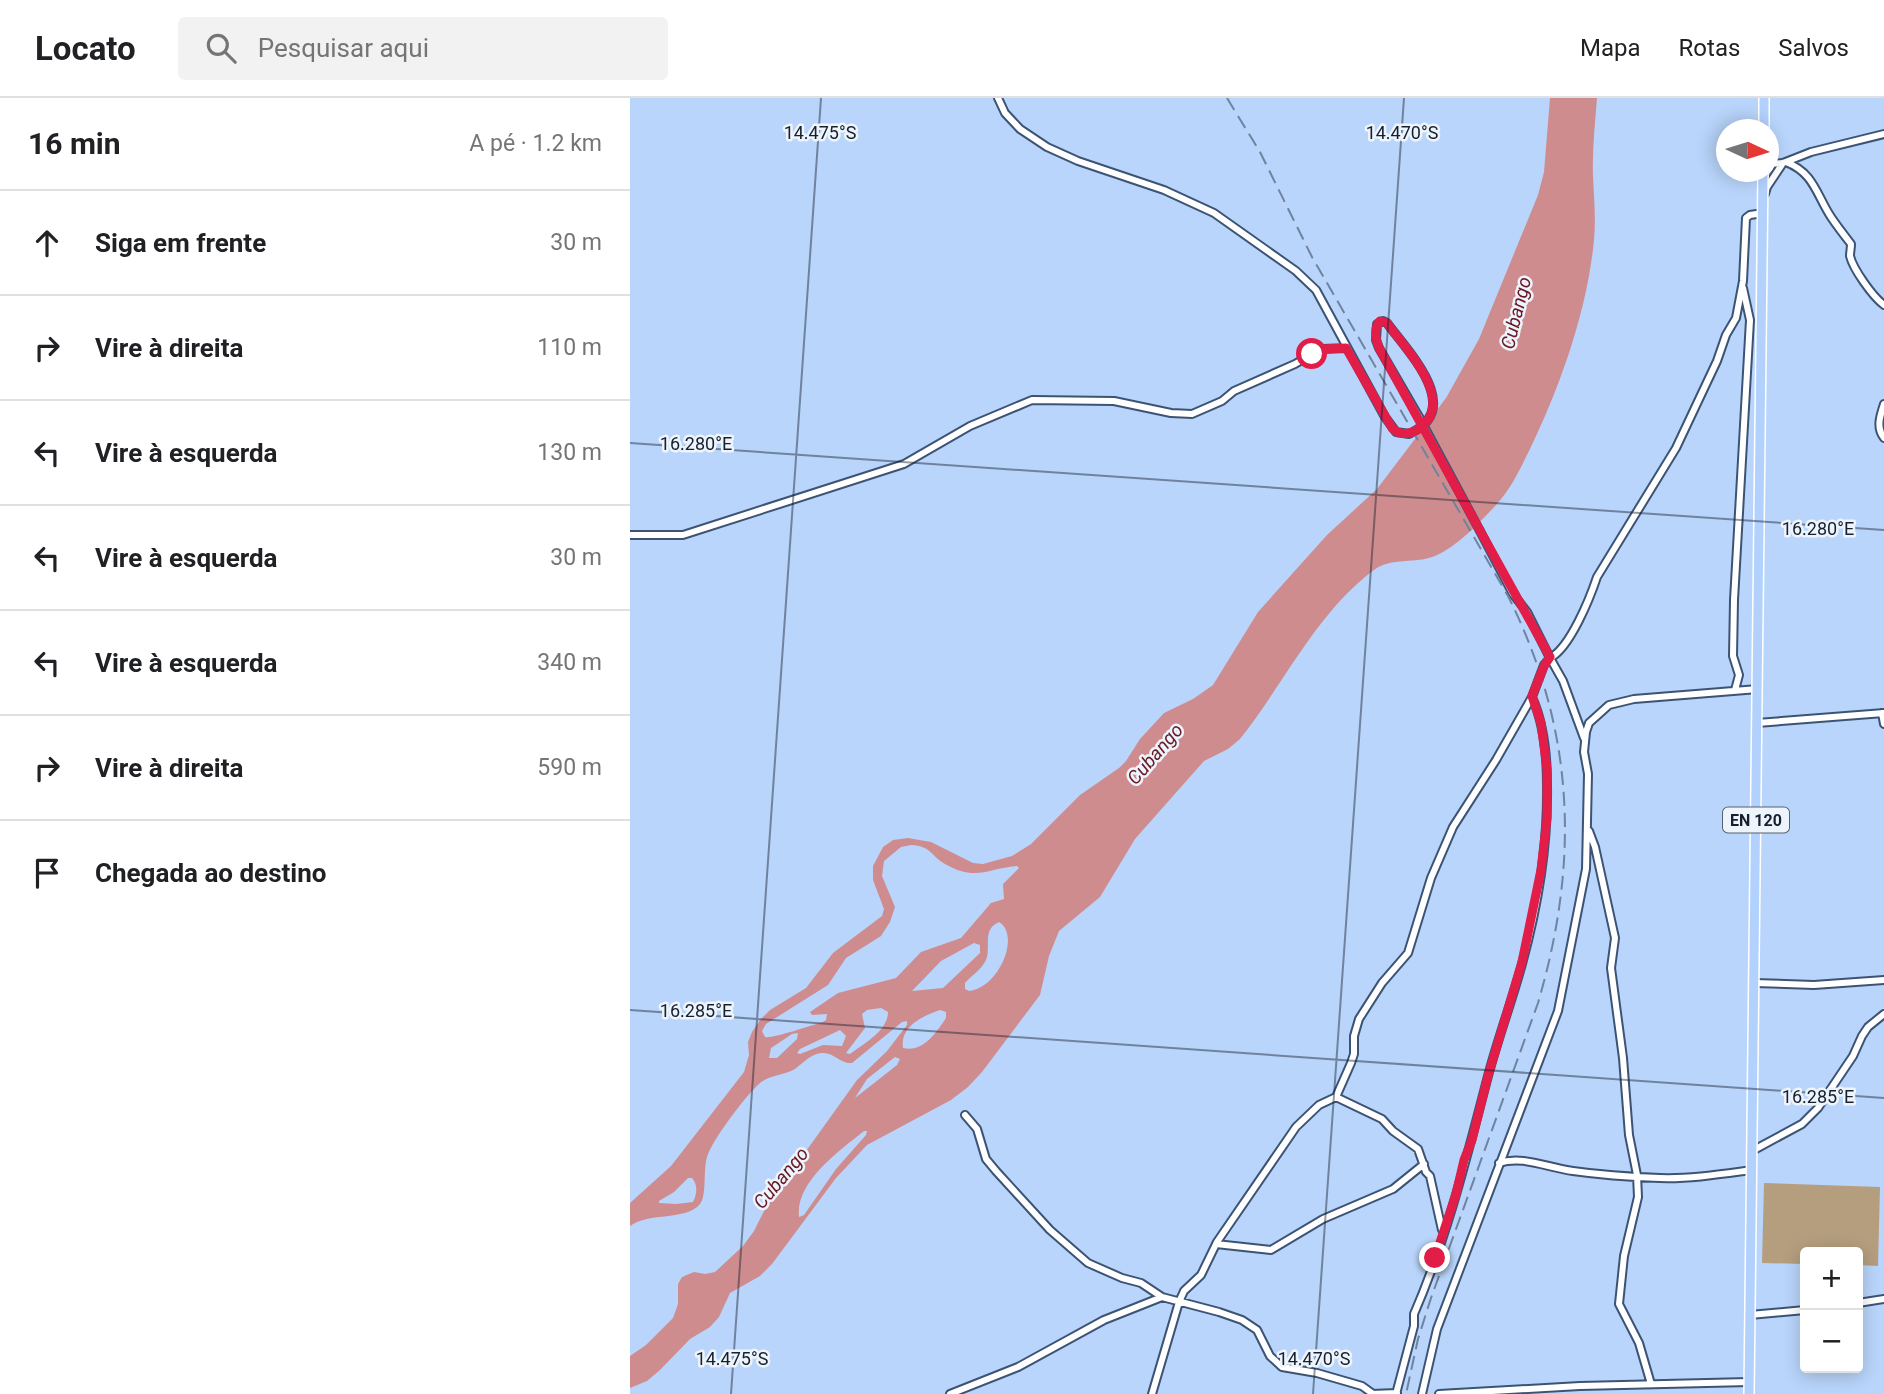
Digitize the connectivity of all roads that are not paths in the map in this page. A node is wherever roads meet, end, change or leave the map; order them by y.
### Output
1 (998, 98) edge
2 (1764, 98) edge
3 (1764, 119) edge
4 (1884, 134) edge
5 (1785, 162) junction
6 (1779, 163) edge
7 (1763, 182) edge
8 (1763, 208) junction
9 (1742, 286) junction
10 (1884, 306) edge
11 (1346, 348) junction
12 (1884, 404) edge
13 (1884, 438) edge
14 (630, 536) edge
15 (1550, 657) junction
16 (1758, 689) junction
17 (1735, 690) junction
18 (1532, 696) junction
19 (1883, 713) edge
20 (1757, 723) junction
21 (1884, 724) edge
22 (1585, 739) junction
23 (1587, 828) junction
24 (1884, 980) edge
25 (1754, 983) junction
26 (1884, 1014) edge
27 (1336, 1097) junction
28 (964, 1115) dead end
29 (1752, 1151) junction
30 (1499, 1163) junction
31 (1423, 1164) junction
32 (1752, 1170) junction
33 (1637, 1175) junction
34 (1443, 1233) junction
35 (1216, 1244) junction
36 (1162, 1297) junction
37 (1884, 1299) edge
38 (1179, 1302) junction
39 (1863, 1302) edge
40 (1800, 1310) edge
41 (1750, 1315) junction
42 (1749, 1382) junction
43 (1651, 1384) junction
44 (1526, 1392) edge
45 (950, 1394) edge
46 (1152, 1394) edge
47 (1372, 1394) edge
48 (1397, 1394) edge
49 (1422, 1394) edge
50 (1439, 1394) edge
51 (1749, 1394) edge

1 - 11 street
2 - 3 main road
4 - 5 street
5 - 6 street
5 - 8 street
5 - 10 street
7 - 8 main road, EN 120
8 - 9 street
8 - 16 main road, EN 120
9 - 15 street
9 - 17 street
11 - 14 street
11 - 15 street, bridge
12 - 13 street
15 - 18 street
15 - 22 street
16 - 17 street
16 - 20 main road, EN 120
17 - 22 street
18 - 27 street
18 - 34 street
19 - 20 street
19 - 21 street
20 - 25 main road, EN 120
22 - 23 street
23 - 30 street
23 - 33 street
24 - 25 street
25 - 29 main road, EN 120
26 - 29 street
27 - 31 street
27 - 35 street
28 - 36 street
29 - 32 main road, EN 120
30 - 33 street
30 - 49 street
31 - 34 street
31 - 35 street
32 - 33 street
32 - 41 main road, EN 120
33 - 43 street
34 - 48 street
35 - 38 street
36 - 38 street
36 - 45 street
37 - 39 street
38 - 46 street
38 - 47 street
40 - 41 street
41 - 42 main road, EN 120
42 - 43 street
42 - 51 main road, EN 120
43 - 44 street
44 - 50 street
47 - 48 street

